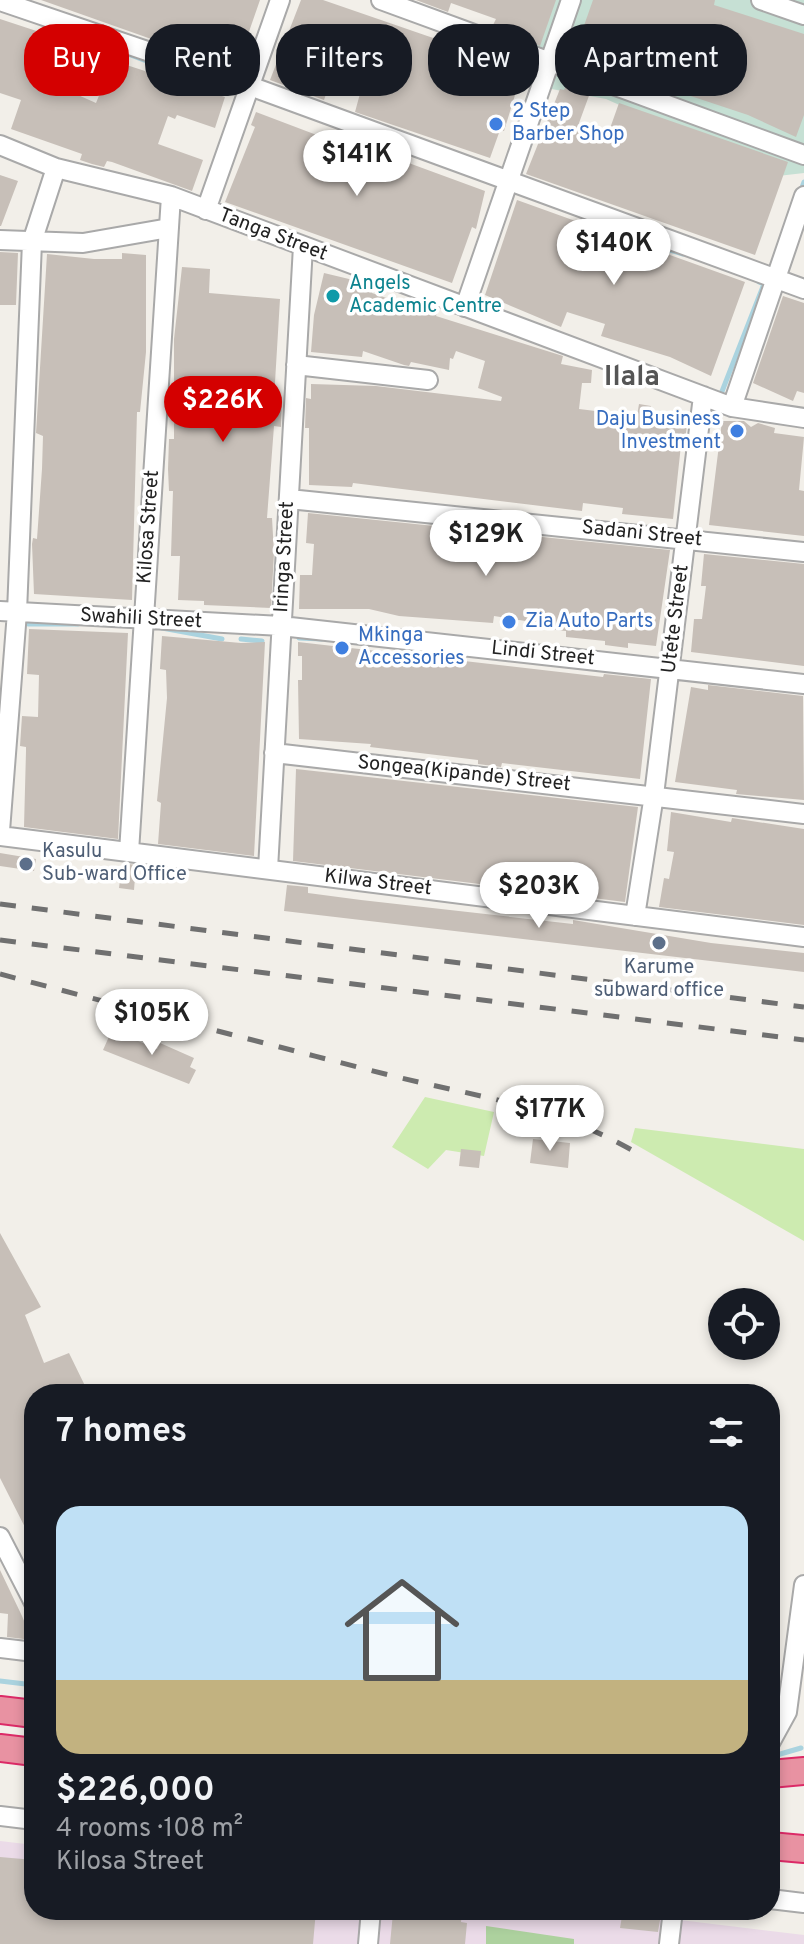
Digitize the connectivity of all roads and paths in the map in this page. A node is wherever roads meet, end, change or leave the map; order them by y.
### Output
1 (280, 0) edge
2 (381, 0) edge
3 (571, 0) edge
4 (761, 0) edge
5 (0, 1) edge
6 (804, 15) edge
7 (145, 50) edge
8 (260, 57) edge
9 (549, 62) junction
10 (260, 90) edge
11 (246, 96) edge
12 (0, 145) edge
13 (804, 155) edge
14 (56, 168) junction
15 (508, 181) junction
16 (171, 196) junction
17 (804, 196) edge
18 (206, 210) junction
19 (169, 228) junction
20 (0, 240) edge
21 (32, 242) junction
22 (303, 246) junction
23 (776, 278) junction
24 (804, 289) edge
25 (465, 307) junction
26 (296, 365) junction
27 (428, 380) dead end
28 (703, 396) junction
29 (732, 407) junction
30 (804, 418) edge
31 (289, 499) junction
32 (686, 538) junction
33 (804, 552) edge
34 (8, 612) edge
35 (143, 619) junction
36 (281, 626) junction
37 (670, 667) junction
38 (804, 684) edge
39 (274, 753) junction
40 (654, 795) junction
41 (804, 814) edge
42 (0, 833) edge
43 (129, 852) junction
44 (268, 869) junction
45 (635, 916) junction
46 (804, 937) edge
47 (0, 1537) edge
48 (24, 1584) edge
49 (804, 1585) edge
50 (0, 1648) edge
51 (24, 1651) edge
52 (0, 1710) edge
53 (24, 1713) edge
54 (780, 1726) edge
55 (0, 1748) edge
56 (24, 1751) edge
57 (804, 1771) edge
58 (780, 1773) edge
59 (780, 1788) edge
60 (804, 1789) edge
61 (0, 1816) edge
62 (24, 1819) edge
63 (780, 1830) edge
64 (804, 1831) edge
65 (780, 1847) edge
66 (804, 1849) edge
67 (780, 1900) edge
68 (804, 1903) edge
69 (370, 1920) edge
70 (672, 1920) edge
71 (368, 1944) edge
72 (669, 1944) edge

1 - 8 street
2 - 9 street
3 - 9 street
4 - 6 street
5 - 7 street
9 - 13 street
9 - 15 street
10 - 15 street
11 - 18 street
12 - 14 street, Tanga Street
14 - 16 street, Tanga Street
14 - 21 street
15 - 23 street
15 - 25 street
16 - 18 street, Tanga Street
16 - 19 street, Kilosa Street
17 - 23 street
18 - 22 street, Tanga Street
19 - 21 street
19 - 35 street, Kilosa Street
20 - 21 street
21 - 34 street
22 - 25 street, Tanga Street
22 - 26 street, Iringa Street
23 - 24 street
23 - 29 street
25 - 28 street, Tanga Street
26 - 27 street
26 - 31 street, Iringa Street
28 - 29 street, Tanga Street
28 - 32 street, Utete Street
29 - 30 street, Tanga Street
31 - 32 street, Sadani Street
31 - 36 street, Iringa Street
32 - 33 street, Sadani Street
32 - 37 street, Utete Street
34 - 35 street, Swahili Street
34 - 42 street
35 - 36 street, Swahili Street
35 - 43 street, Kilosa Street
36 - 37 street, Lindi Street
36 - 39 street, Iringa Street
37 - 38 street, Lindi Street
37 - 40 street, Utete Street
39 - 40 street, Songea(Kipande) Street
39 - 44 street, Iringa Street
40 - 41 street, Songea(Kipande) Street
40 - 45 street, Utete Street
42 - 43 street, Kilwa Street
43 - 44 street, Kilwa Street
44 - 45 street, Kilwa Street
45 - 46 street, Kilwa Street
47 - 48 street
49 - 54 street
50 - 51 street
52 - 53 highway
55 - 56 highway
57 - 58 highway
59 - 60 highway
61 - 62 street
63 - 64 highway
65 - 66 highway
67 - 68 street
69 - 71 street
70 - 72 street

